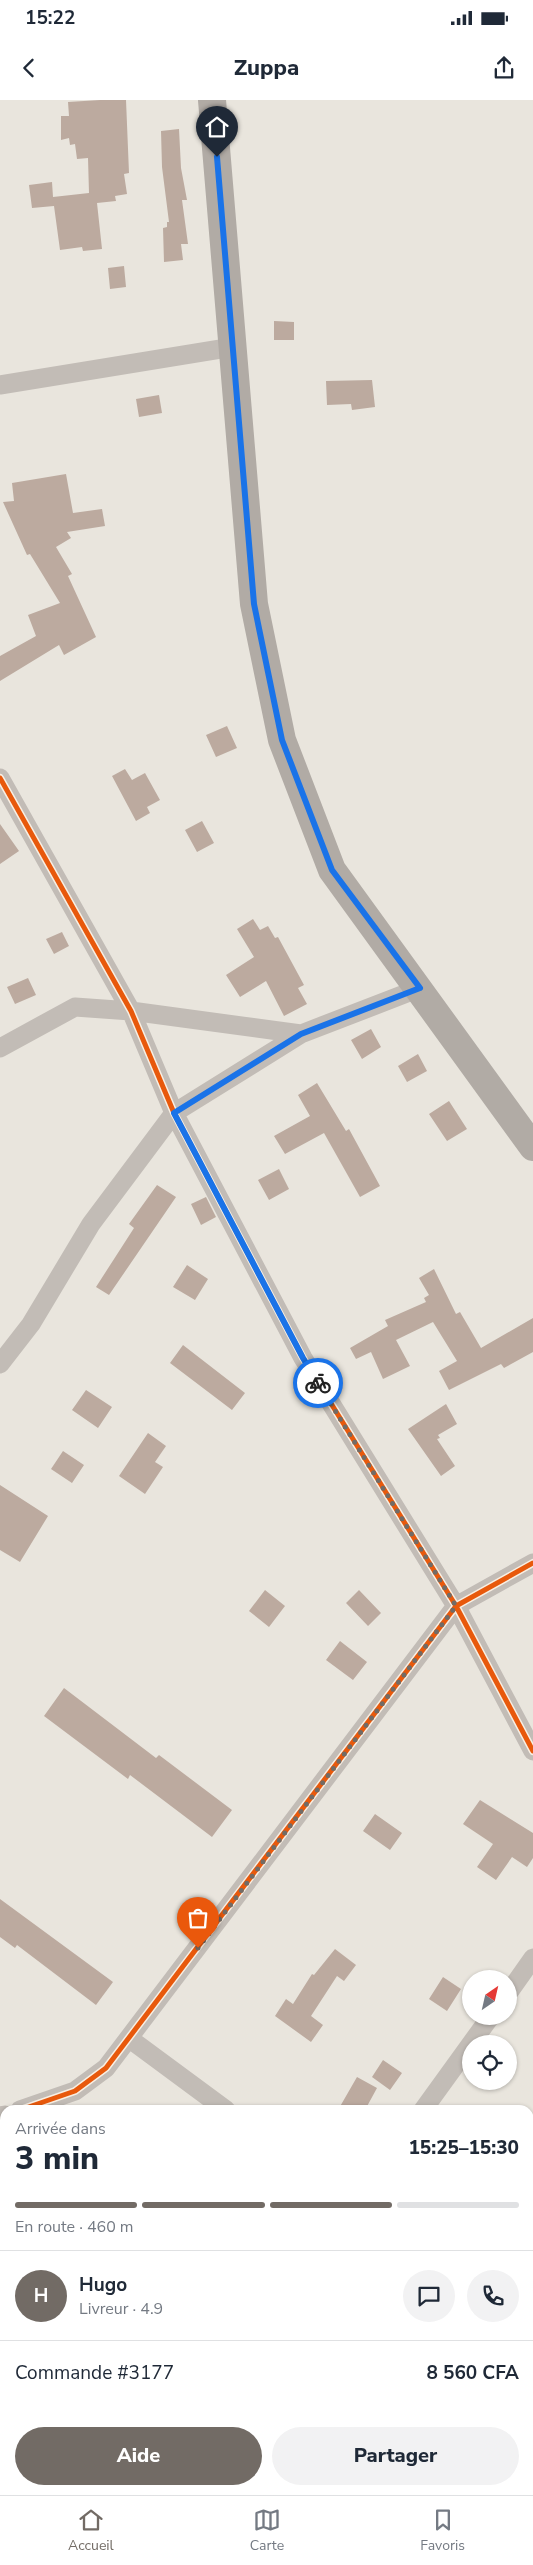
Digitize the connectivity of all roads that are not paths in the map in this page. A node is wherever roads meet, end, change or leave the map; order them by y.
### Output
1 (212, 100) edge
2 (233, 347) junction
3 (0, 385) edge
4 (0, 778) edge
5 (420, 988) junction
6 (131, 1011) junction
7 (301, 1034) junction
8 (0, 1048) edge
9 (174, 1113) junction
10 (533, 1147) edge
11 (0, 1364) edge
12 (533, 1563) edge
13 (456, 1606) junction
14 (533, 1751) edge
15 (533, 1958) edge
16 (518, 1979) edge
17 (484, 2025) edge
18 (130, 2039) junction
19 (34, 2105) edge
20 (219, 2105) edge
21 (427, 2105) edge

1 - 2 main road
2 - 3 street
2 - 5 main road
4 - 6 street
5 - 7 street
5 - 10 main road
6 - 7 street
6 - 8 street
6 - 9 street
7 - 9 street
9 - 11 street
9 - 13 street
12 - 13 street
13 - 14 street
13 - 18 street
15 - 16 street
17 - 21 street
18 - 19 street
18 - 20 street

